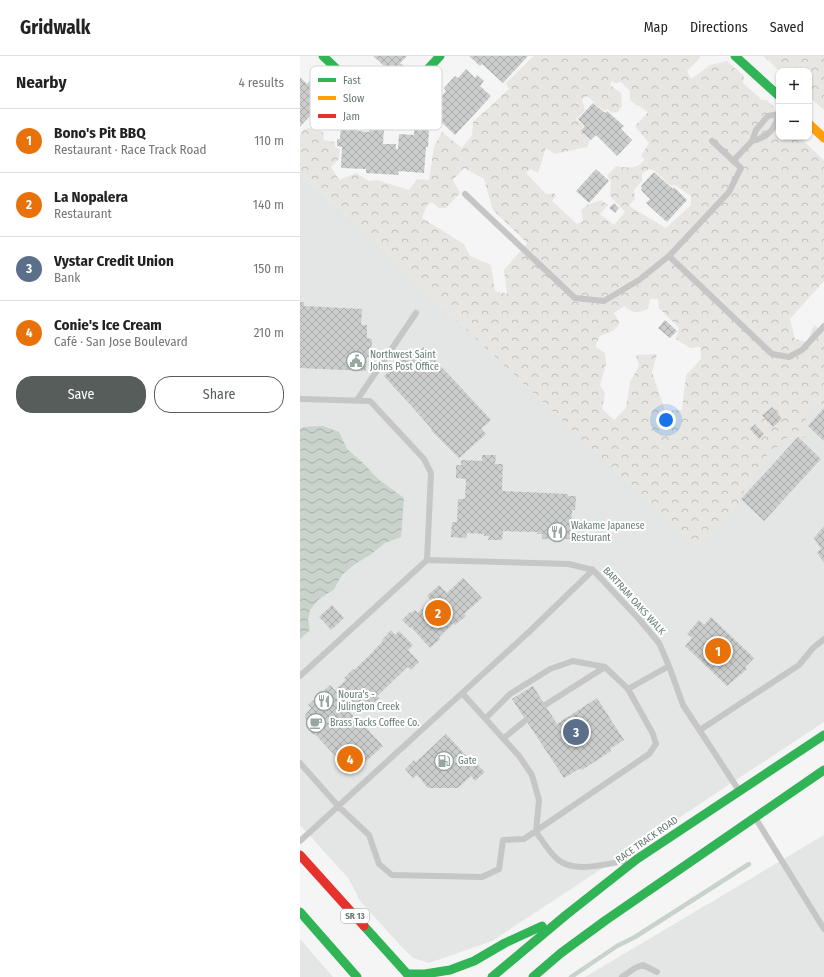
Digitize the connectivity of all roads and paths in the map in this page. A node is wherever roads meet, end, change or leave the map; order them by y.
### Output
1 (323, 56) edge
2 (440, 56) edge
3 (735, 56) edge
4 (333, 66) edge
5 (431, 66) edge
6 (776, 93) edge
7 (776, 115) edge
8 (776, 125) edge
9 (812, 127) edge
10 (824, 138) edge
11 (712, 141) dead end
12 (752, 141) junction
13 (733, 161) junction
14 (465, 194) dead end
15 (669, 256) junction
16 (416, 313) dead end
17 (824, 326) edge
18 (300, 398) edge
19 (357, 400) junction
20 (427, 560) junction
21 (593, 570) junction
22 (824, 639) edge
23 (669, 666) junction
24 (606, 667) junction
25 (300, 676) edge
26 (628, 690) junction
27 (462, 693) junction
28 (545, 705) dead end
29 (486, 718) junction
30 (526, 720) dead end
31 (700, 730) junction
32 (504, 738) junction
33 (822, 740) edge
34 (300, 763) edge
35 (824, 770) edge
36 (741, 794) junction
37 (339, 807) junction
38 (752, 813) junction
39 (536, 832) junction
40 (300, 841) edge
41 (300, 855) edge
42 (637, 859) junction
43 (300, 912) edge
44 (566, 915) junction
45 (824, 928) edge
46 (657, 972) dead end
47 (409, 975) edge
48 (357, 977) edge
49 (492, 977) edge
50 (533, 977) edge
51 (622, 977) edge

1 - 4 main road
2 - 5 main road
3 - 6 main road
7 - 12 lane
8 - 12 lane
9 - 10 main road
11 - 13 lane
12 - 13 lane
13 - 15 lane
14 - 15 lane
15 - 17 lane
16 - 19 lane
18 - 19 lane
19 - 20 lane
20 - 21 lane, BARTRAM OAKS WALK
20 - 25 lane
21 - 23 lane, BARTRAM OAKS WALK
21 - 27 lane
22 - 31 lane
23 - 26 lane
23 - 31 lane, BARTRAM OAKS WALK
24 - 26 lane
24 - 28 lane
24 - 29 lane
26 - 39 lane
27 - 29 lane
27 - 37 lane
29 - 32 lane
30 - 32 lane
31 - 36 lane, BARTRAM OAKS WALK
32 - 39 lane
33 - 36 main road, RACE TRACK ROAD
34 - 37 lane
35 - 38 main road
36 - 42 main road, RACE TRACK ROAD
37 - 39 lane
37 - 40 lane
38 - 45 lane
38 - 50 main road
39 - 42 lane
41 - 47 main road, SR 13
42 - 44 main road, RACE TRACK ROAD
43 - 48 main road
44 - 47 main road
44 - 49 main road, RACE TRACK ROAD
46 - 51 lane

